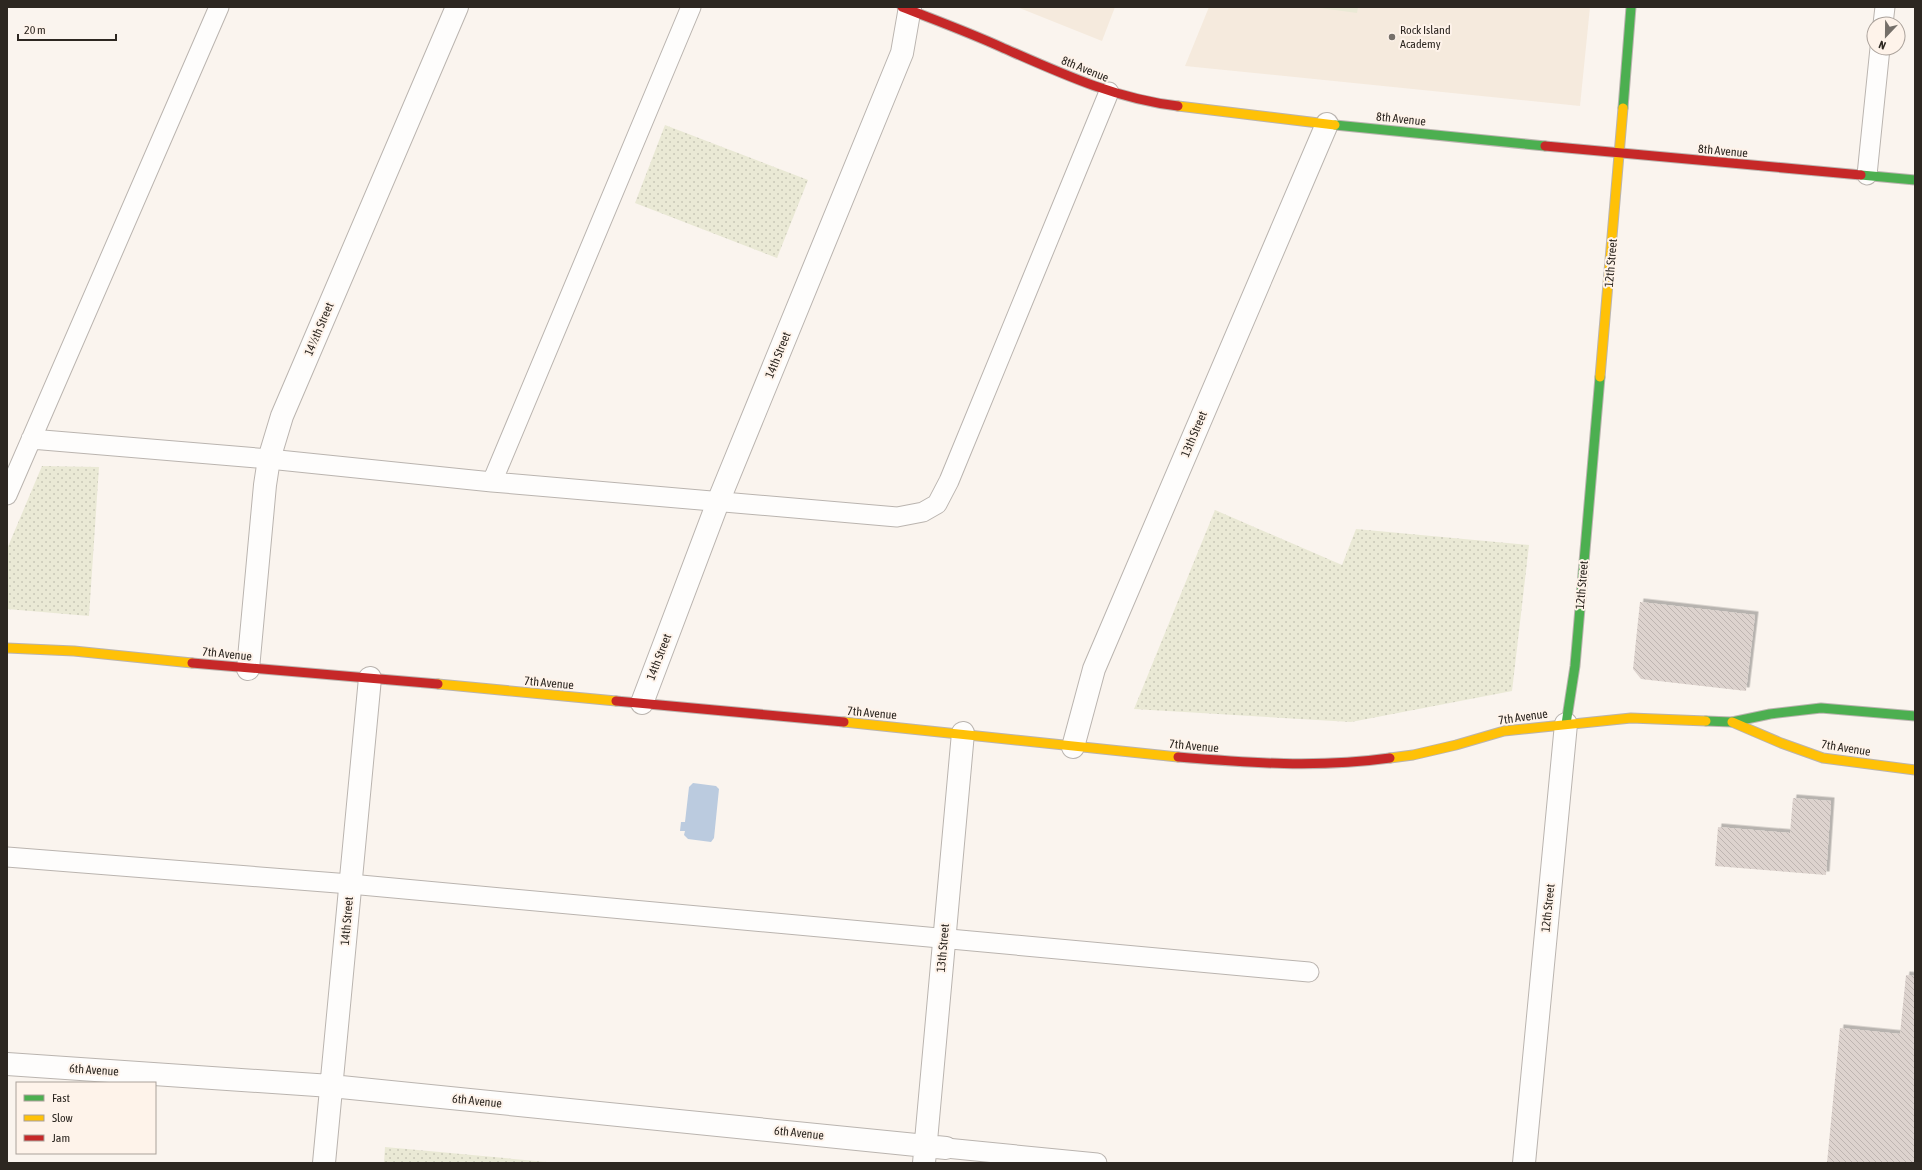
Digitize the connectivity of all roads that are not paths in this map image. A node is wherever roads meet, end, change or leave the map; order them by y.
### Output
1 (219, 7) edge
2 (457, 7) edge
3 (692, 7) edge
4 (1631, 7) edge
5 (907, 8) edge
6 (1879, 56) edge
7 (1109, 92) junction
8 (1326, 124) junction
9 (1620, 154) junction
10 (1867, 175) junction
11 (1915, 180) edge
12 (31, 439) junction
13 (269, 459) junction
14 (492, 482) junction
15 (7, 495) edge
16 (718, 502) junction
17 (7, 648) edge
18 (248, 669) junction
19 (370, 678) junction
20 (642, 703) junction
21 (1915, 716) edge
22 (1732, 722) junction
23 (1566, 724) junction
24 (963, 733) junction
25 (1073, 747) junction
26 (1915, 770) edge
27 (7, 858) edge
28 (350, 884) junction
29 (943, 939) junction
30 (1309, 972) dead end
31 (7, 1064) edge
32 (331, 1086) junction
33 (932, 1153) edge
34 (324, 1163) edge
35 (1097, 1163) edge
36 (1524, 1163) edge

1 - 12 lane
2 - 13 street, 14½th Street
3 - 14 lane
4 - 9 street, 12th Street
5 - 7 street, 8th Avenue
5 - 16 street, 14th Street
6 - 10 lane
7 - 8 street, 8th Avenue
7 - 16 lane
8 - 9 street, 8th Avenue
8 - 25 street, 13th Street
9 - 10 street, 8th Avenue
9 - 23 street, 12th Street
10 - 11 street, 8th Avenue
12 - 13 lane
12 - 15 lane
13 - 14 lane
13 - 18 street, 14½th Street
14 - 16 lane
16 - 20 street, 14th Street
17 - 18 street, 7th Avenue
18 - 19 street, 7th Avenue
19 - 20 street, 7th Avenue
19 - 28 street, 14th Street
20 - 24 street, 7th Avenue
21 - 22 street, 7th Avenue
22 - 23 street, 7th Avenue
22 - 26 street, 7th Avenue
23 - 25 street, 7th Avenue
23 - 36 street, 12th Street
24 - 25 street, 7th Avenue
24 - 29 street, 13th Street
27 - 28 lane
28 - 29 lane
28 - 32 street, 14th Street
29 - 30 lane
29 - 33 street, 13th Street
31 - 32 street, 6th Avenue
32 - 33 street, 6th Avenue
32 - 34 street, 14th Street
33 - 35 lane

